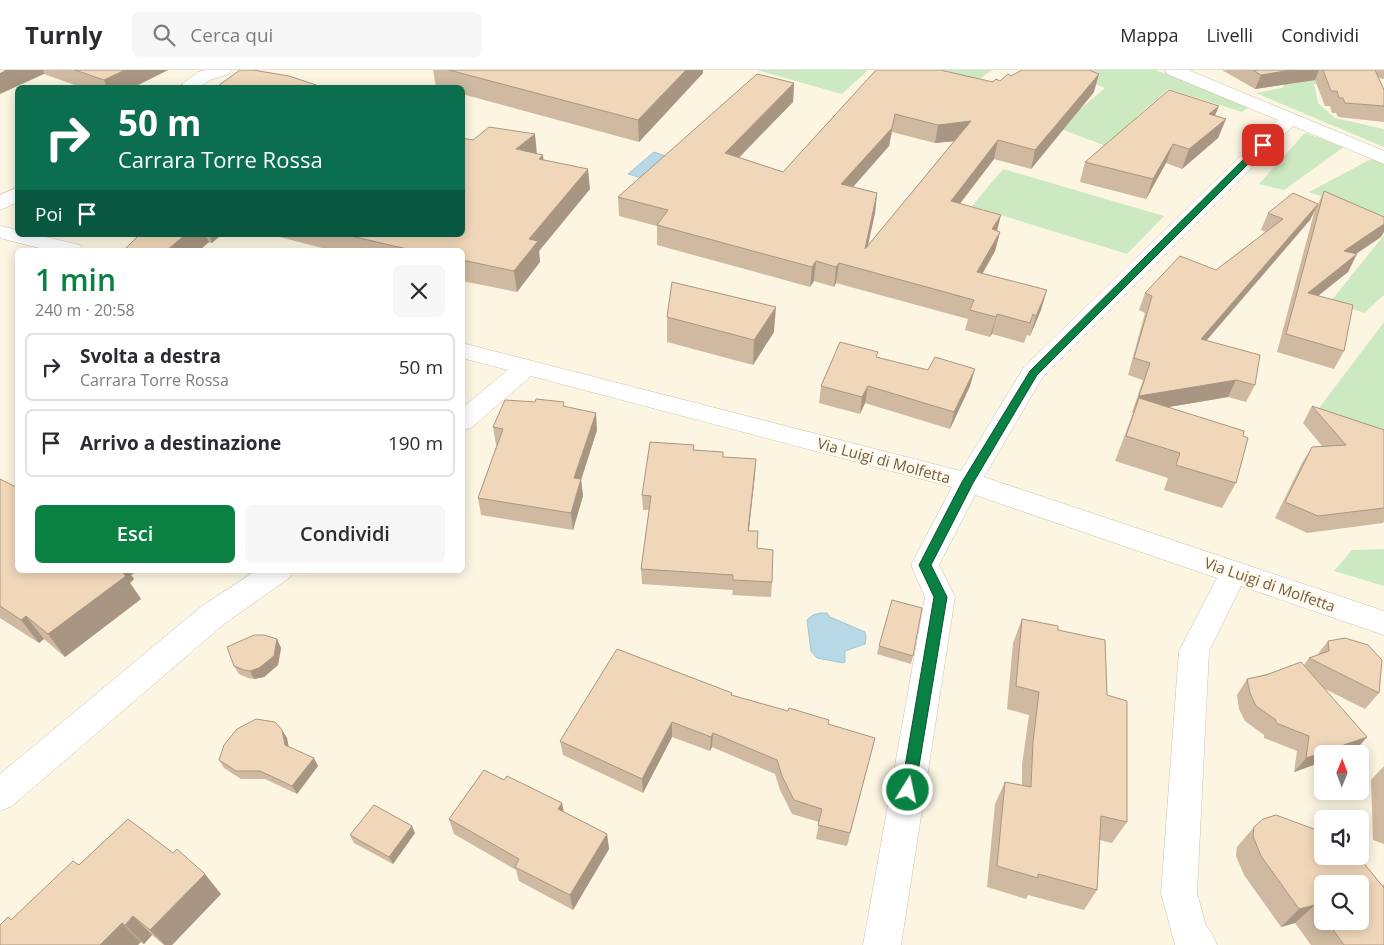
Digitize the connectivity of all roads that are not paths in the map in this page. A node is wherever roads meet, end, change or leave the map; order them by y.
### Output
1 (222, 70) edge
2 (1173, 70) edge
3 (190, 85) edge
4 (1290, 118) junction
5 (1384, 158) edge
6 (15, 195) edge
7 (0, 204) edge
8 (0, 232) edge
9 (15, 236) edge
10 (20, 237) edge
11 (64, 248) edge
12 (465, 351) edge
13 (526, 366) junction
14 (465, 419) edge
15 (968, 482) junction
16 (1234, 572) junction
17 (275, 573) edge
18 (1384, 623) edge
19 (0, 795) edge
20 (882, 945) edge
21 (1198, 945) edge

1 - 3 street
2 - 4 street
4 - 5 street
4 - 15 street
6 - 7 street
8 - 9 street
10 - 11 street
12 - 13 street, Via Luigi di Molfetta
13 - 14 street
13 - 15 street, Via Luigi di Molfetta
15 - 16 street, Via Luigi di Molfetta
15 - 20 street
16 - 18 street, Via Luigi di Molfetta
16 - 21 street
17 - 19 street

